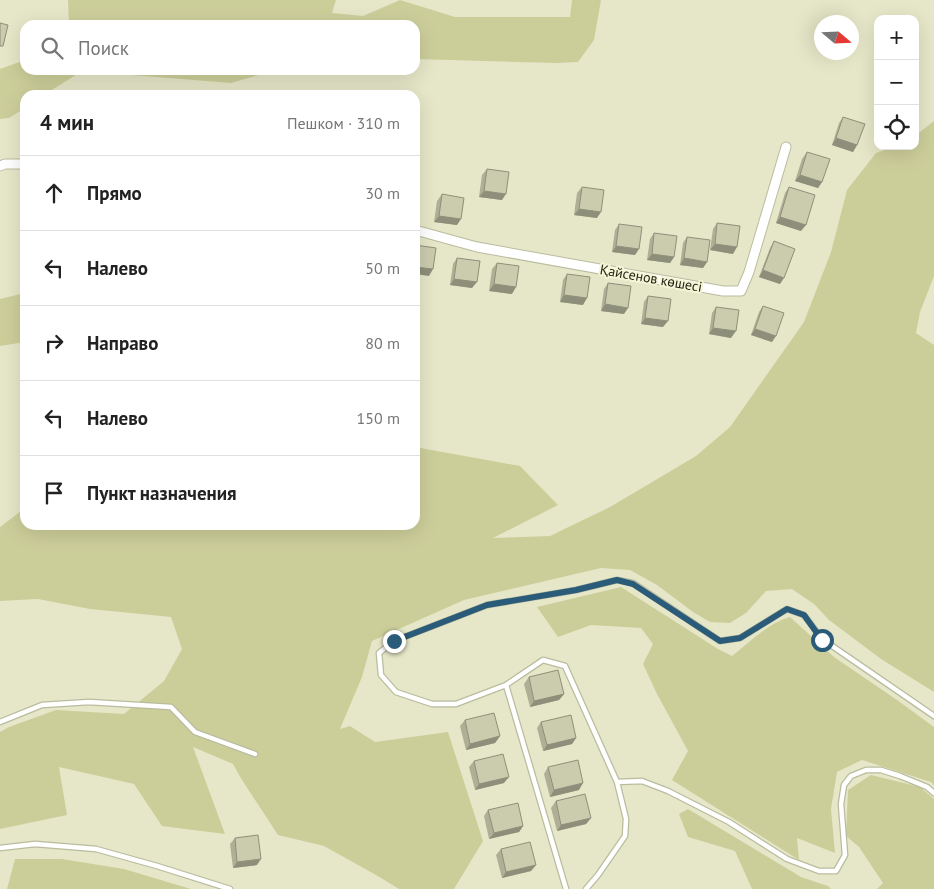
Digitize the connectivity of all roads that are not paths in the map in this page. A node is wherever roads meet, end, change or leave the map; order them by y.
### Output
1 (786, 147) dead end
2 (20, 164) edge
3 (0, 166) edge
4 (420, 231) edge
5 (506, 685) junction
6 (934, 716) edge
7 (0, 722) edge
8 (255, 754) dead end
9 (616, 782) junction
10 (934, 793) edge
11 (0, 848) edge
12 (230, 889) edge
13 (566, 889) edge
14 (586, 889) edge

1 - 4 street, Қайсенов көшесі
2 - 3 street
5 - 6 lane
5 - 9 lane
5 - 13 lane
7 - 8 lane
9 - 10 lane
9 - 14 lane
11 - 12 lane

